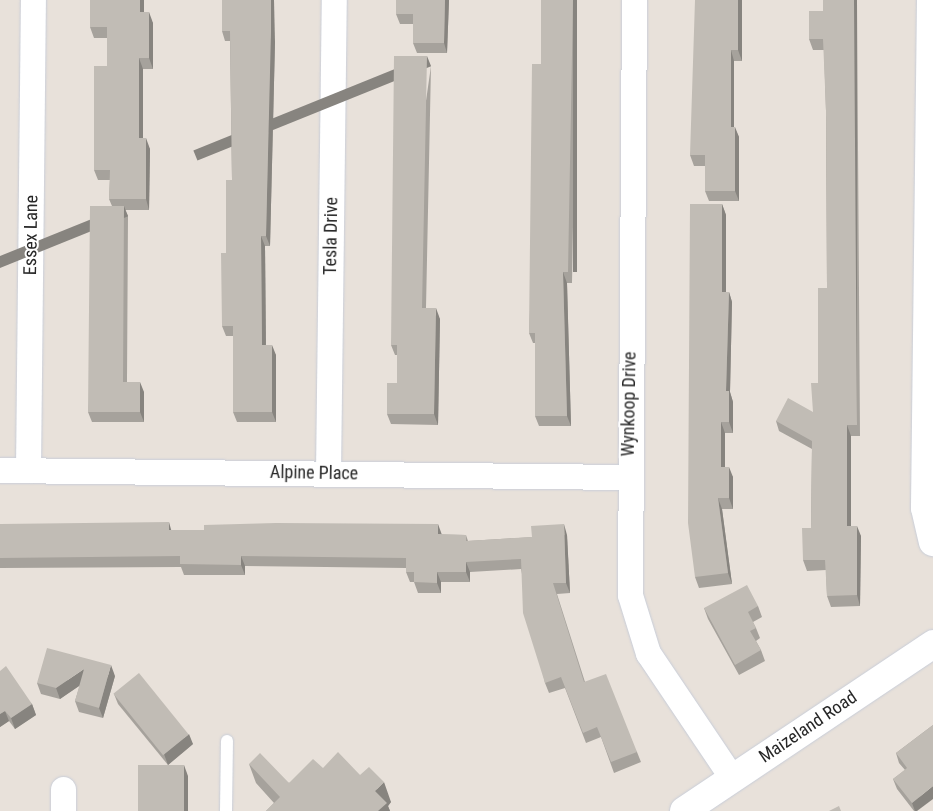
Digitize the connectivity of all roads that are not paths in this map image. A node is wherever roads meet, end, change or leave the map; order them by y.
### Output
1 (33, 0) edge
2 (334, 0) edge
3 (634, 0) edge
4 (931, 0) edge
5 (0, 470) edge
6 (28, 470) junction
7 (328, 473) junction
8 (628, 477) junction
9 (933, 542) edge
10 (933, 644) edge
11 (227, 741) dead end
12 (732, 778) junction
13 (226, 811) edge
14 (684, 811) edge

1 - 6 street, Essex Lane
2 - 7 street, Tesla Drive
3 - 8 street, Wynkoop Drive
4 - 9 main road
5 - 6 street, Alpine Place
6 - 7 street, Alpine Place
7 - 8 street, Alpine Place
8 - 12 street, Wynkoop Drive
10 - 12 main road, Maizeland Road
11 - 13 lane
12 - 14 main road, Maizeland Road

